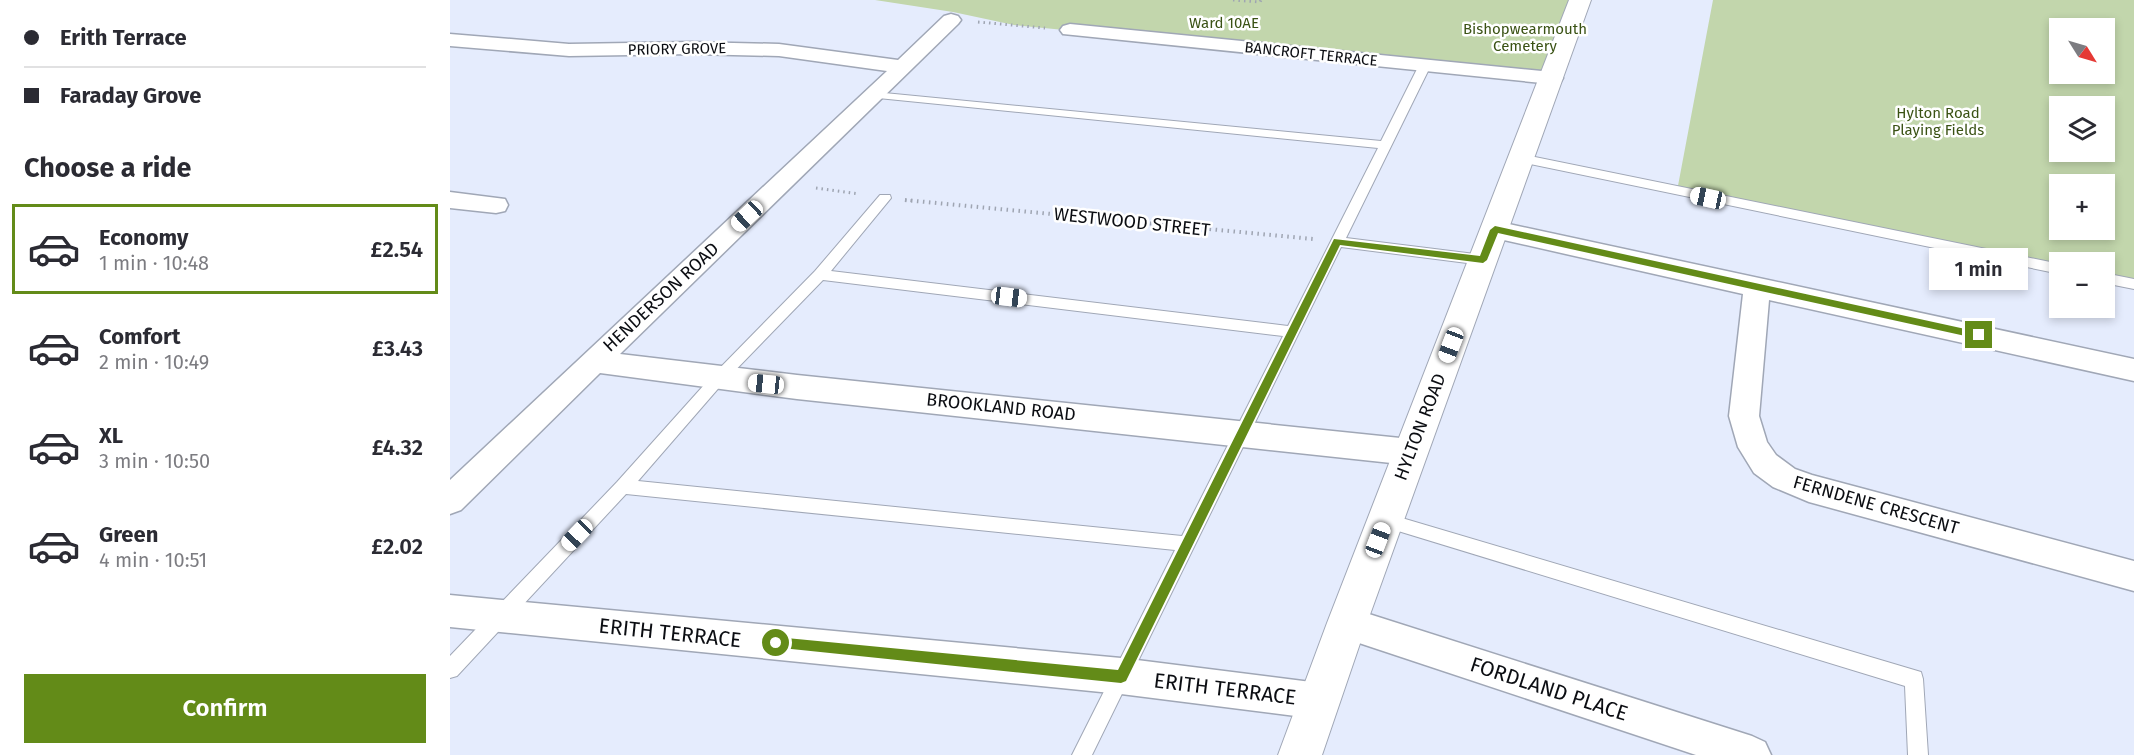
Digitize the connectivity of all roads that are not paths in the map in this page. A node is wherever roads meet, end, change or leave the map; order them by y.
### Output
1 (1580, 0) edge
2 (951, 20) road end
3 (1070, 30) road end
4 (450, 40) edge
5 (1425, 65) junction
6 (904, 67) junction
7 (1551, 78) junction
8 (878, 94) junction
9 (1386, 145) junction
10 (1520, 158) junction
11 (885, 198) road end
12 (450, 200) edge
13 (496, 205) dead end
14 (1495, 230) junction
15 (1338, 242) junction
16 (1483, 260) junction
17 (2049, 267) edge
18 (820, 275) junction
19 (2115, 280) edge
20 (2134, 284) edge
21 (1757, 285) junction
22 (1293, 332) junction
23 (593, 361) junction
24 (2134, 370) edge
25 (718, 379) junction
26 (1243, 432) junction
27 (1410, 452) junction
28 (624, 487) junction
29 (450, 500) edge
30 (1386, 520) junction
31 (1187, 544) junction
32 (2134, 576) edge
33 (450, 611) edge
34 (500, 616) junction
35 (1347, 623) junction
36 (450, 669) edge
37 (1121, 676) junction
38 (1320, 701) junction
39 (1302, 754) edge
40 (1082, 755) edge
41 (1752, 755) edge
42 (1918, 755) edge

1 - 7 street, HYLTON ROAD
2 - 6 street, HENDERSON ROAD
3 - 5 street, BANCROFT TERRACE
4 - 6 street, PRIORY GROVE
5 - 7 street, BANCROFT TERRACE
5 - 9 lane
6 - 8 street, HENDERSON ROAD
7 - 10 street, HYLTON ROAD
8 - 9 lane
8 - 23 street, HENDERSON ROAD
9 - 15 lane
10 - 14 street, HYLTON ROAD
10 - 17 lane
11 - 18 lane
12 - 13 street
14 - 16 street, HYLTON ROAD
14 - 21 street
15 - 16 lane
15 - 22 lane
16 - 27 street, HYLTON ROAD
18 - 22 lane
18 - 25 lane
19 - 20 lane
21 - 24 street
21 - 32 street, FERNDENE CRESCENT
22 - 26 lane
23 - 25 street, BROOKLAND ROAD
23 - 29 street, HENDERSON ROAD
25 - 26 street, BROOKLAND ROAD
25 - 28 lane
26 - 27 street, BROOKLAND ROAD
26 - 31 lane
27 - 30 street, HYLTON ROAD
28 - 31 lane
28 - 34 lane
30 - 35 street, HYLTON ROAD
30 - 42 lane
31 - 37 lane
33 - 34 street, ERITH TERRACE
34 - 36 lane
34 - 37 street, ERITH TERRACE
35 - 38 street, HYLTON ROAD
35 - 41 street, FORDLAND PLACE
37 - 38 street, ERITH TERRACE
37 - 40 lane
38 - 39 street, HYLTON ROAD

